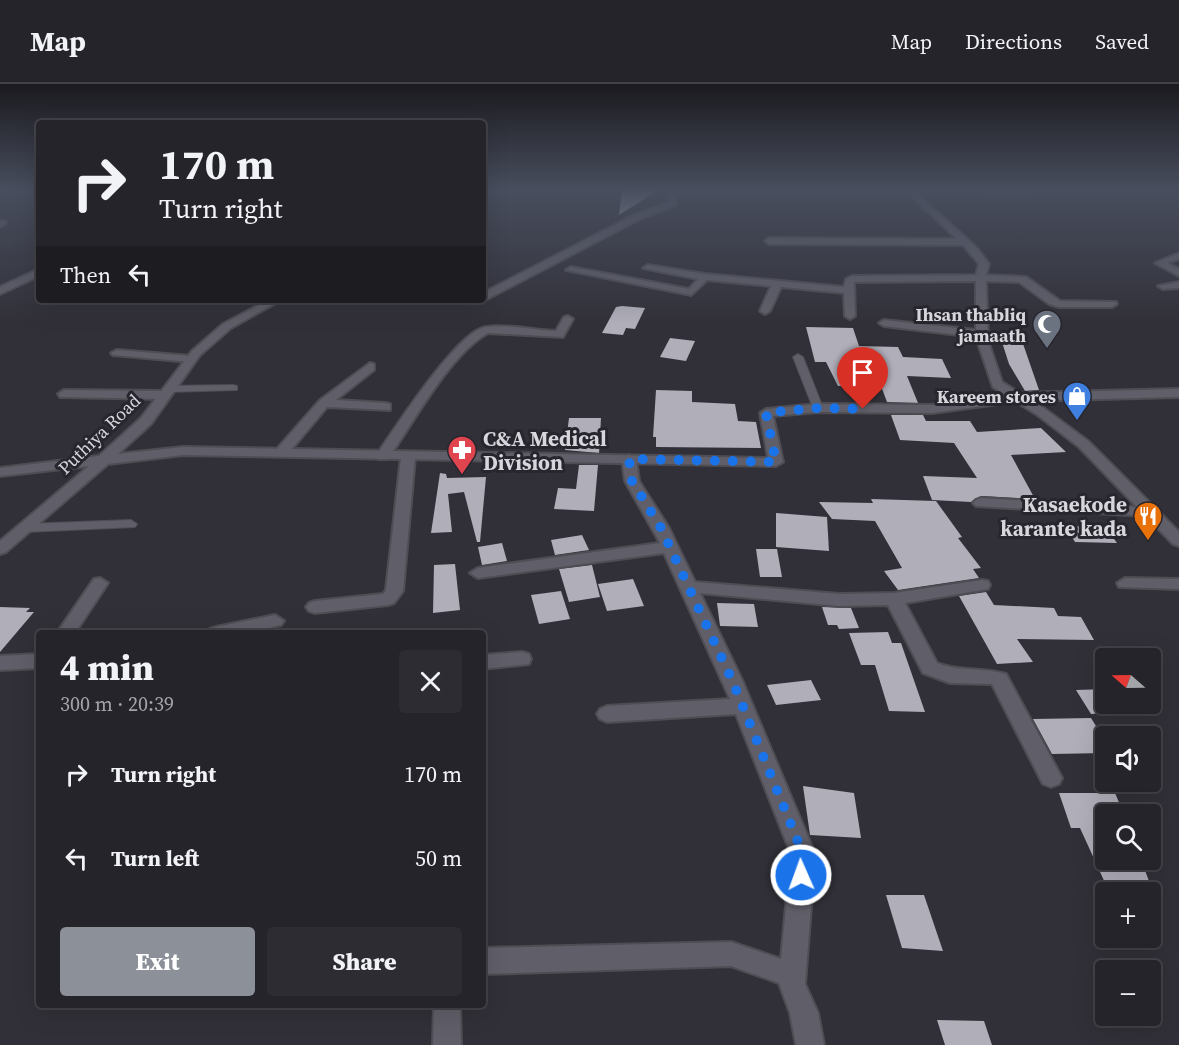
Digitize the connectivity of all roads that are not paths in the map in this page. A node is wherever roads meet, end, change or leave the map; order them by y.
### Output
1 (603, 235) edge
2 (956, 235) edge
3 (769, 241) dead end
4 (964, 242) junction
5 (1179, 256) edge
6 (648, 268) dead end
7 (571, 270) dead end
8 (36, 273) edge
9 (1179, 273) edge
10 (705, 277) junction
11 (981, 278) junction
12 (22, 280) junction
13 (36, 282) edge
14 (777, 284) junction
15 (1179, 285) edge
16 (1163, 286) dead end
17 (849, 290) junction
18 (0, 291) edge
19 (486, 295) edge
20 (270, 303) edge
21 (1112, 304) dead end
22 (765, 311) dead end
23 (850, 316) dead end
24 (568, 319) dead end
25 (884, 323) dead end
26 (981, 334) junction
27 (117, 353) dead end
28 (798, 357) dead end
29 (191, 359) junction
30 (370, 367) dead end
31 (234, 388) dead end
32 (166, 392) junction
33 (1179, 393) edge
34 (64, 394) dead end
35 (1019, 397) junction
36 (324, 403) junction
37 (385, 407) dead end
38 (818, 408) junction
39 (281, 453) junction
40 (383, 456) junction
41 (408, 457) junction
42 (629, 459) junction
43 (103, 462) junction
44 (0, 472) edge
45 (981, 503) dead end
46 (1148, 512) junction
47 (131, 524) dead end
48 (25, 528) junction
49 (1179, 542) edge
50 (670, 547) junction
51 (0, 549) edge
52 (478, 573) dead end
53 (100, 583) dead end
54 (1125, 583) dead end
55 (1179, 584) edge
56 (982, 585) dead end
57 (688, 587) junction
58 (894, 599) junction
59 (315, 607) dead end
60 (275, 621) dead end
61 (68, 630) edge
62 (231, 630) edge
63 (522, 659) dead end
64 (36, 661) edge
65 (486, 662) edge
66 (0, 663) edge
67 (743, 706) junction
68 (607, 714) dead end
69 (1052, 778) dead end
70 (486, 961) edge
71 (792, 984) junction
72 (447, 1008) edge
73 (447, 1045) edge
74 (810, 1045) edge

1 - 19 street
2 - 4 street
3 - 4 street
4 - 11 street
5 - 9 street
6 - 10 street
7 - 10 street
8 - 12 street
10 - 14 street
11 - 17 street
11 - 21 street
11 - 26 street
12 - 13 street
12 - 18 street
14 - 17 street
14 - 22 street
15 - 16 street
17 - 23 street
20 - 29 street, Puthiya Road
24 - 40 street
25 - 26 street
26 - 35 street
27 - 29 street
28 - 38 lane
29 - 32 street, Puthiya Road
30 - 36 street
31 - 32 lane
32 - 34 street
32 - 43 street, Puthiya Road
33 - 35 street
35 - 38 street
35 - 46 street
36 - 37 street
36 - 39 street
38 - 42 street
39 - 40 street
39 - 43 street
40 - 41 street
41 - 42 street
41 - 59 street
42 - 50 street
43 - 44 street
43 - 48 street, Puthiya Road
45 - 46 street
46 - 49 street
47 - 48 lane
48 - 51 street, Puthiya Road
50 - 52 street
50 - 57 street
53 - 61 street
54 - 55 street
56 - 58 street
57 - 58 street
57 - 67 street
58 - 69 street
60 - 62 street
63 - 65 street
64 - 66 street
67 - 68 street
67 - 71 street
70 - 71 street
71 - 74 street
72 - 73 street

